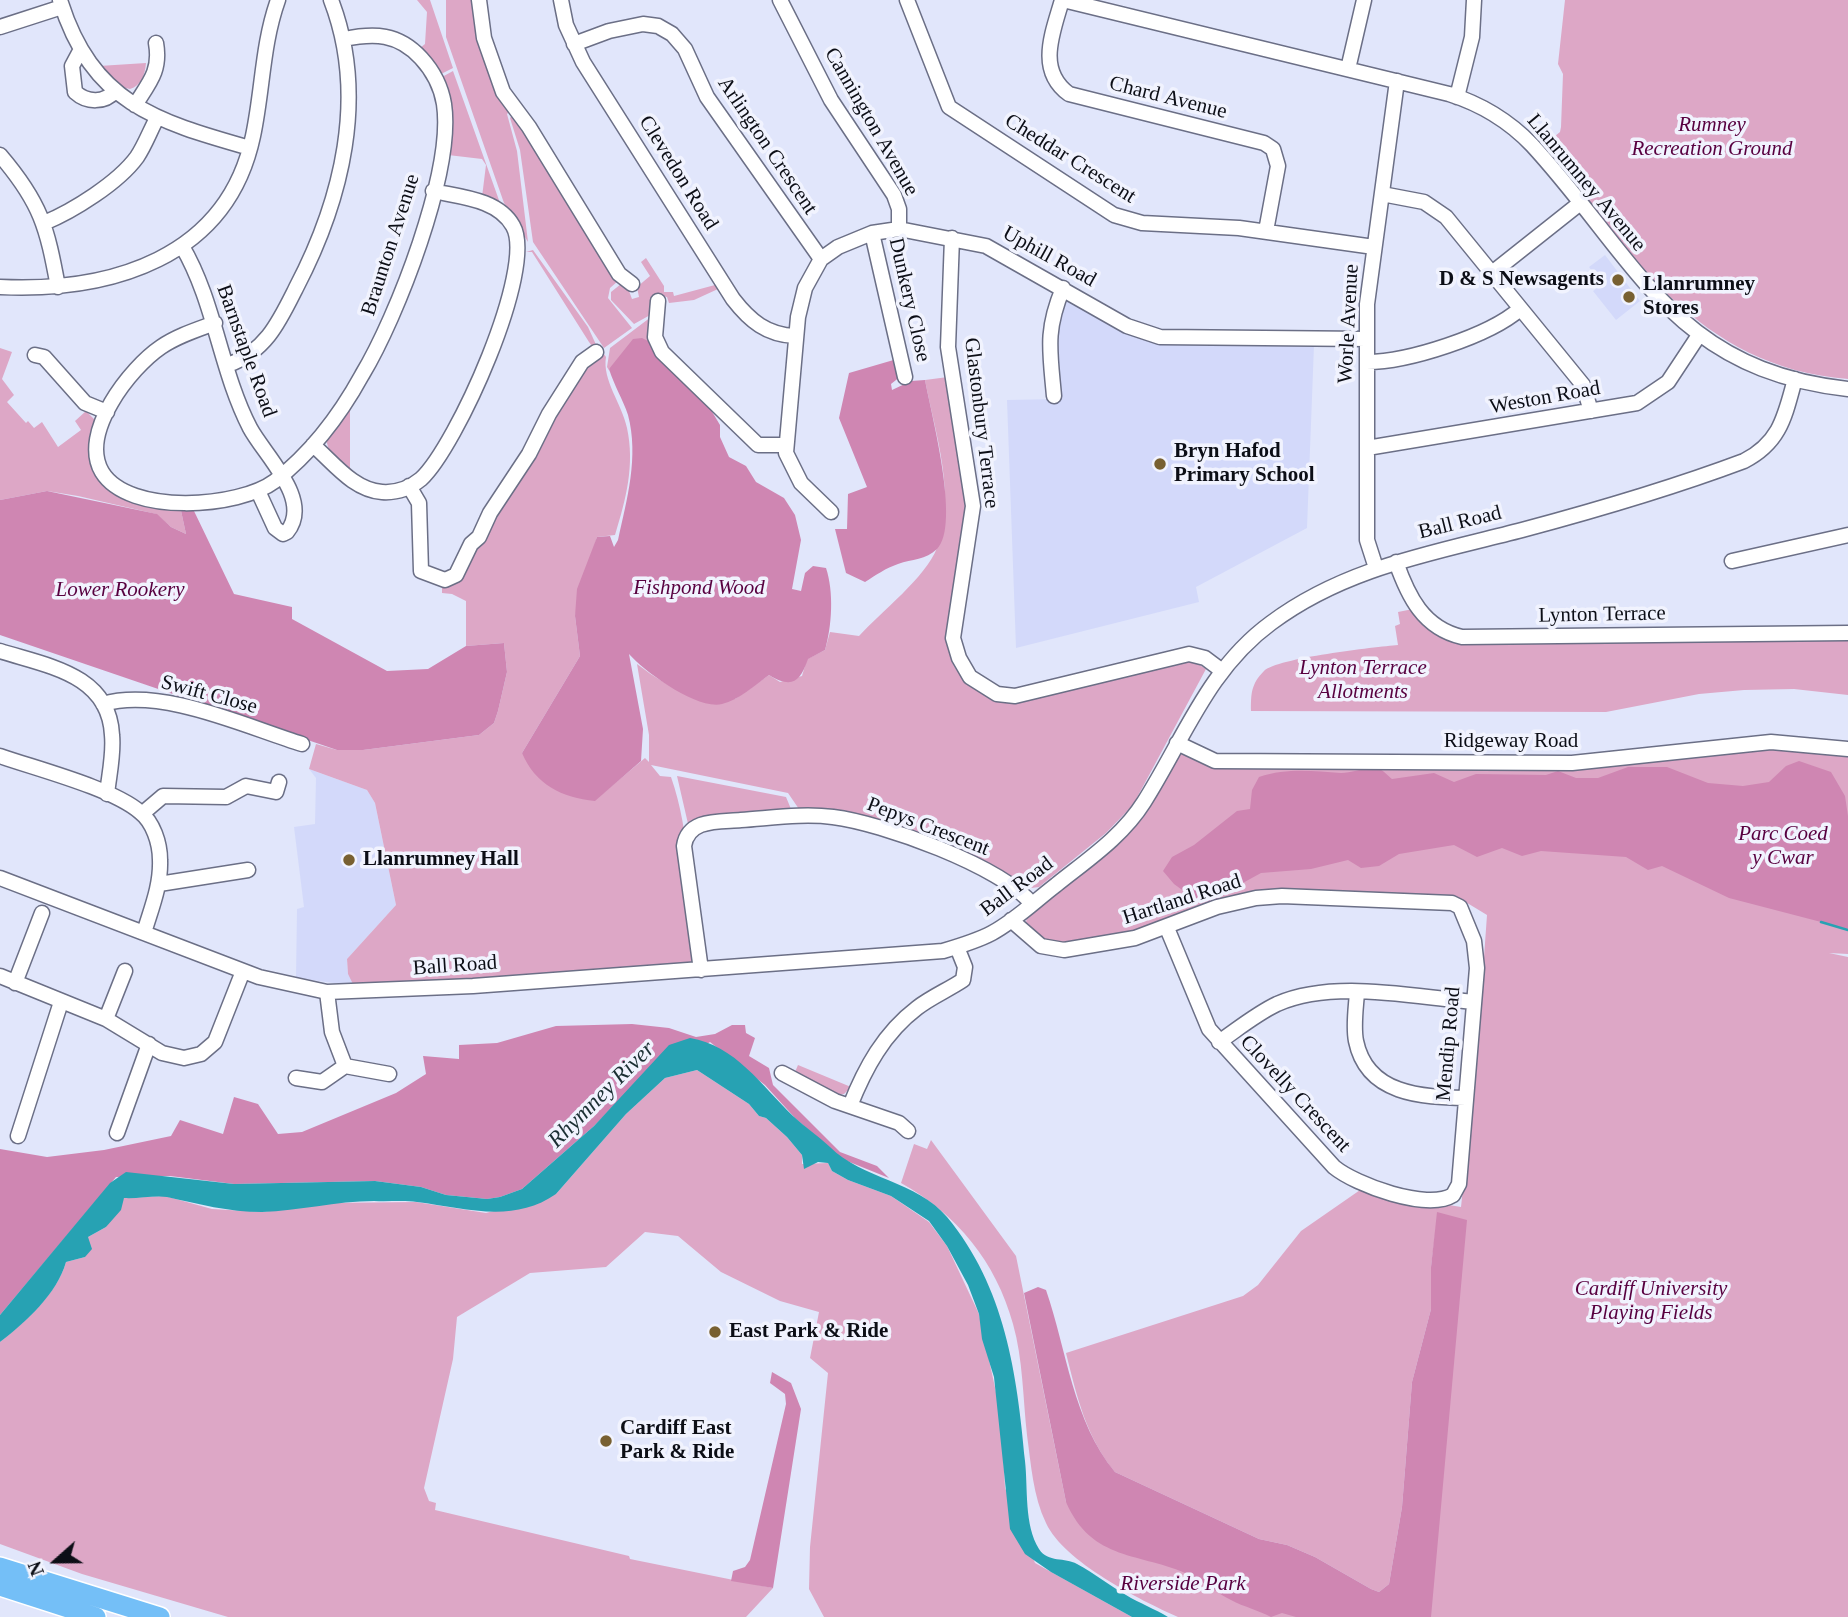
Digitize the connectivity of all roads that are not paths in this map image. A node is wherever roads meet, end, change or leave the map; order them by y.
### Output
1 (278, 0) edge
2 (331, 0) edge
3 (479, 0) edge
4 (561, 0) edge
5 (780, 0) edge
6 (908, 0) edge
7 (1062, 0) edge
8 (1364, 0) edge
9 (1475, 0) edge
10 (61, 4) edge
11 (0, 27) edge
12 (344, 39) junction
13 (156, 43) dead end
14 (575, 44) junction
15 (80, 51) junction
16 (1348, 69) junction
17 (1397, 81) junction
18 (115, 91) junction
19 (1457, 97) junction
20 (135, 105) junction
21 (156, 118) junction
22 (250, 148) junction
23 (0, 155) edge
24 (433, 191) junction
25 (1382, 194) junction
26 (1580, 204) junction
27 (44, 223) junction
28 (899, 229) junction
29 (1266, 231) junction
30 (872, 233) junction
31 (952, 238) junction
32 (182, 246) junction
33 (1374, 247) junction
34 (821, 260) junction
35 (1492, 273) junction
36 (632, 284) dead end
37 (0, 287) edge
38 (58, 287) junction
39 (1063, 288) junction
40 (658, 302) dead end
41 (1520, 309) junction
42 (215, 323) junction
43 (1699, 335) junction
44 (795, 336) junction
45 (1367, 339) junction
46 (596, 352) dead end
47 (36, 355) dead end
48 (1367, 362) junction
49 (228, 365) junction
50 (905, 377) dead end
51 (1795, 379) junction
52 (1848, 389) edge
53 (1054, 396) dead end
54 (1591, 411) junction
55 (107, 412) junction
56 (313, 444) junction
57 (785, 445) junction
58 (1367, 448) junction
59 (281, 475) junction
60 (410, 486) junction
61 (258, 491) junction
62 (831, 512) dead end
63 (1848, 535) edge
64 (1732, 561) dead end
65 (1396, 562) junction
66 (1376, 568) junction
67 (1848, 633) edge
68 (0, 651) edge
69 (1222, 670) junction
70 (103, 704) junction
71 (1177, 743) junction
72 (302, 744) dead end
73 (1848, 749) edge
74 (0, 756) edge
75 (279, 782) dead end
76 (107, 794) junction
77 (143, 813) junction
78 (248, 870) dead end
79 (0, 878) edge
80 (159, 884) junction
81 (1032, 904) junction
82 (1460, 906) joint
83 (42, 913) dead end
84 (1012, 920) junction
85 (1167, 928) junction
86 (144, 933) junction
87 (957, 947) junction
88 (701, 970) junction
89 (125, 971) dead end
90 (243, 971) junction
91 (0, 976) edge
92 (15, 982) junction
93 (327, 992) junction
94 (1357, 992) junction
95 (61, 1002) junction
96 (1474, 1002) junction
97 (106, 1019) junction
98 (1219, 1042) junction
99 (149, 1044) junction
100 (345, 1066) junction
101 (782, 1073) dead end
102 (389, 1074) dead end
103 (296, 1078) dead end
104 (1466, 1098) junction
105 (850, 1105) junction
106 (908, 1131) dead end
107 (117, 1133) dead end
108 (18, 1136) dead end
109 (1458, 1188) joint
110 (0, 1567) edge
111 (0, 1586) edge
112 (96, 1617) edge
113 (160, 1617) edge

1 - 22 street
2 - 12 street
3 - 36 street
4 - 14 street, Clevedon Road
5 - 28 street, Cannington Avenue
6 - 29 street, Cheddar Crescent
7 - 16 street, Llanrumney Avenue
7 - 29 street, Chard Avenue
8 - 16 street
9 - 19 street
10 - 11 street
10 - 15 street
12 - 24 street, Braunton Avenue
12 - 49 street
13 - 20 street
14 - 34 street, Arlington Crescent
14 - 44 street, Clevedon Road
15 - 18 street
15 - 18 street
16 - 17 street, Llanrumney Avenue
17 - 19 street, Llanrumney Avenue
17 - 25 street, Worle Avenue
18 - 20 street
19 - 26 street, Llanrumney Avenue
20 - 21 street
21 - 22 street
21 - 27 street
22 - 32 street
23 - 27 street
24 - 56 street, Braunton Avenue
24 - 60 street
25 - 33 street, Worle Avenue
25 - 35 street
26 - 35 street
26 - 43 street, Llanrumney Avenue
27 - 38 street
28 - 30 street, Uphill Road
28 - 31 street, Uphill Road
29 - 33 street, Cheddar Crescent
30 - 34 street, Uphill Road
30 - 50 street, Dunkery Close
31 - 39 street, Uphill Road
31 - 69 street, Glastonbury Terrace
32 - 38 street
32 - 42 street, Barnstaple Road
33 - 45 street, Worle Avenue
34 - 44 street
35 - 41 street
37 - 38 street
39 - 45 street, Uphill Road
39 - 53 street
40 - 57 street
41 - 48 street
41 - 54 street
42 - 49 street, Barnstaple Road
42 - 55 street
43 - 51 street, Llanrumney Avenue
43 - 54 street, Weston Road
44 - 57 street
45 - 48 street, Worle Avenue
46 - 60 street
47 - 55 street
48 - 58 street, Worle Avenue
49 - 59 street, Barnstaple Road
51 - 52 street, Llanrumney Avenue
51 - 65 street, Ball Road
54 - 58 street, Weston Road
55 - 61 street
56 - 59 street, Braunton Avenue
56 - 60 street
57 - 62 street
58 - 66 street, Worle Avenue
59 - 61 street, Braunton Avenue
59 - 61 street, Barnstaple Road
63 - 64 street
65 - 66 street, Ball Road
65 - 67 street, Lynton Terrace
66 - 69 street, Ball Road
68 - 70 street
69 - 71 street, Ball Road
70 - 72 street, Swift Close
70 - 76 street
71 - 73 street, Ridgeway Road
71 - 81 street, Ball Road
74 - 76 street
75 - 77 street
76 - 77 street
77 - 80 street
78 - 80 street
79 - 86 street, Ball Road
80 - 86 street
81 - 84 street, Ball Road
81 - 88 street, Pepys Crescent
82 - 85 street, Hartland Road
82 - 96 street, Mendip Road
83 - 92 street
84 - 85 street, Hartland Road
84 - 87 street, Ball Road
85 - 98 street, Clovelly Crescent
86 - 90 street, Ball Road
87 - 88 street, Ball Road
87 - 105 street
88 - 93 street, Ball Road
89 - 97 street
90 - 93 street, Ball Road
90 - 99 street
91 - 92 street
92 - 95 street
93 - 100 street
94 - 96 street
94 - 98 street
94 - 104 street
95 - 97 street
95 - 108 street
96 - 104 street, Mendip Road
97 - 99 street
98 - 109 street, Clovelly Crescent
99 - 107 street
100 - 102 street
100 - 103 street
101 - 105 street
104 - 109 street, Mendip Road
105 - 106 street
110 - 113 highway
111 - 112 highway

